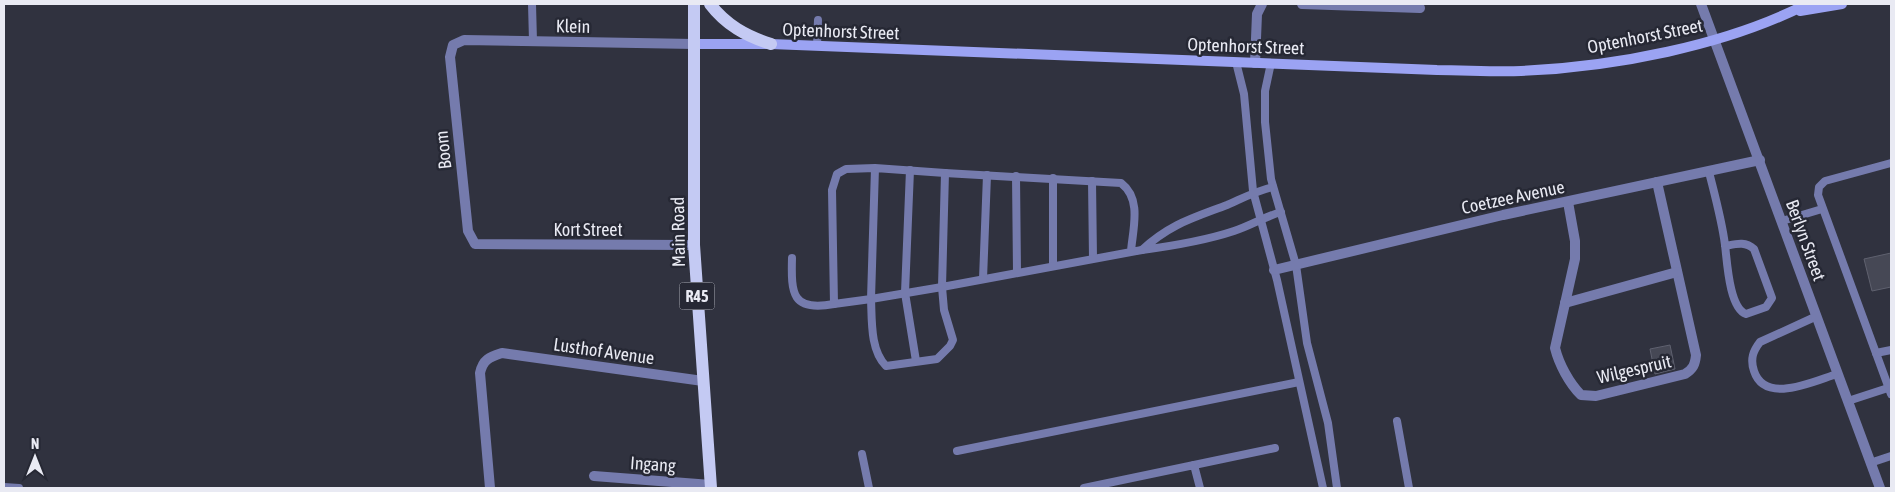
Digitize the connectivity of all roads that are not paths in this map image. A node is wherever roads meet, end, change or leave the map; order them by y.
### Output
1 (532, 4) edge
2 (694, 4) edge
3 (710, 4) edge
4 (1262, 4) edge
5 (1302, 4) edge
6 (1701, 4) edge
7 (1808, 4) edge
8 (1842, 4) edge
9 (1420, 8) dead end
10 (1789, 13) junction
11 (818, 20) dead end
12 (1714, 39) junction
13 (533, 42) junction
14 (694, 44) junction
15 (770, 44) junction
16 (453, 45) joint
17 (817, 46) junction
18 (1236, 62) junction
19 (1256, 63) junction
20 (1271, 63) junction
21 (1760, 160) junction
22 (1891, 163) edge
23 (875, 168) junction
24 (910, 170) junction
25 (1709, 172) junction
26 (945, 173) junction
27 (987, 175) junction
28 (1016, 176) junction
29 (1053, 178) junction
30 (1092, 181) junction
31 (1658, 182) junction
32 (1274, 187) junction
33 (1253, 192) junction
34 (1568, 202) junction
35 (1822, 208) junction
36 (1281, 212) junction
37 (1260, 218) junction
38 (1782, 221) junction
39 (482, 245) joint
40 (694, 245) junction
41 (1726, 246) junction
42 (1142, 250) junction
43 (1131, 251) junction
44 (792, 258) dead end
45 (1093, 258) junction
46 (1054, 265) junction
47 (1296, 265) junction
48 (1274, 270) junction
49 (1017, 272) junction
50 (1677, 272) junction
51 (982, 279) junction
52 (942, 286) junction
53 (905, 293) junction
54 (871, 299) junction
55 (1565, 303) junction
56 (834, 304) junction
57 (1817, 316) junction
58 (1891, 350) edge
59 (1876, 354) junction
60 (916, 361) junction
61 (1838, 374) junction
62 (702, 381) junction
63 (1299, 382) junction
64 (1890, 390) edge
65 (1848, 401) junction
66 (1397, 421) dead end
67 (1275, 448) dead end
68 (957, 451) dead end
69 (862, 454) dead end
70 (1891, 456) edge
71 (1870, 463) junction
72 (1194, 465) junction
73 (594, 476) dead end
74 (4, 487) edge
75 (711, 487) edge
76 (19, 488) edge
77 (490, 488) edge
78 (869, 488) edge
79 (1084, 488) edge
80 (1200, 488) edge
81 (1323, 488) edge
82 (1337, 488) edge
83 (1409, 488) edge
84 (1880, 488) edge

1 - 13 lane
2 - 14 main road, Main Road / R45
3 - 15 main road
4 - 19 street
5 - 9 street
6 - 12 street, Berlyn Street
7 - 10 main road, Optenhorst Street
8 - 10 main road, Optenhorst Street
10 - 12 main road, Optenhorst Street
11 - 17 lane
12 - 20 main road, Optenhorst Street
12 - 21 street, Berlyn Street
13 - 14 street, Klein
13 - 16 street, Klein
14 - 15 main road, Optenhorst Street
14 - 40 main road, Main Road / R45
15 - 17 main road, Optenhorst Street
16 - 39 street, Boom
17 - 18 main road, Optenhorst Street
18 - 19 main road, Optenhorst Street
18 - 33 lane
19 - 20 main road, Optenhorst Street
20 - 32 lane
21 - 25 street, Coetzee Avenue
21 - 38 street, Berlyn Street
22 - 35 lane
23 - 24 lane
23 - 54 lane
23 - 56 lane
24 - 26 lane
24 - 53 lane
25 - 31 street, Coetzee Avenue
25 - 41 lane
26 - 27 lane
26 - 52 lane
27 - 28 lane
27 - 51 lane
28 - 29 lane
28 - 49 lane
29 - 30 lane
29 - 46 lane
30 - 43 lane
30 - 45 lane
31 - 34 street, Coetzee Avenue
31 - 50 street, Wilgespruit
32 - 33 lane
32 - 36 lane
33 - 37 lane
33 - 42 lane
34 - 47 street, Coetzee Avenue
34 - 55 street, Wilgespruit
35 - 38 lane
35 - 59 lane
36 - 37 lane
36 - 47 lane
37 - 42 lane
37 - 48 lane
38 - 57 street, Berlyn Street
39 - 40 street, Kort Street
40 - 62 main road, Main Road / R45
41 - 41 lane
42 - 43 lane
43 - 45 lane
44 - 56 lane
45 - 46 lane
46 - 49 lane
47 - 48 street, Coetzee Avenue
47 - 82 lane
48 - 63 lane
49 - 51 lane
50 - 55 street
50 - 55 street, Wilgespruit
51 - 52 lane
52 - 53 lane
52 - 60 lane
53 - 54 lane
53 - 60 lane
54 - 56 lane
54 - 60 lane
57 - 61 street, Berlyn Street
57 - 61 lane
58 - 59 lane
59 - 64 lane
61 - 65 street, Berlyn Street
62 - 75 main road, Main Road / R45
62 - 77 street, Lusthof Avenue
63 - 68 lane
63 - 81 lane
64 - 65 lane
65 - 71 street, Berlyn Street
66 - 83 lane
67 - 72 lane
69 - 78 lane
70 - 71 lane
71 - 84 street, Berlyn Street
72 - 79 lane
72 - 80 lane
73 - 75 street, Ingang
74 - 76 lane

